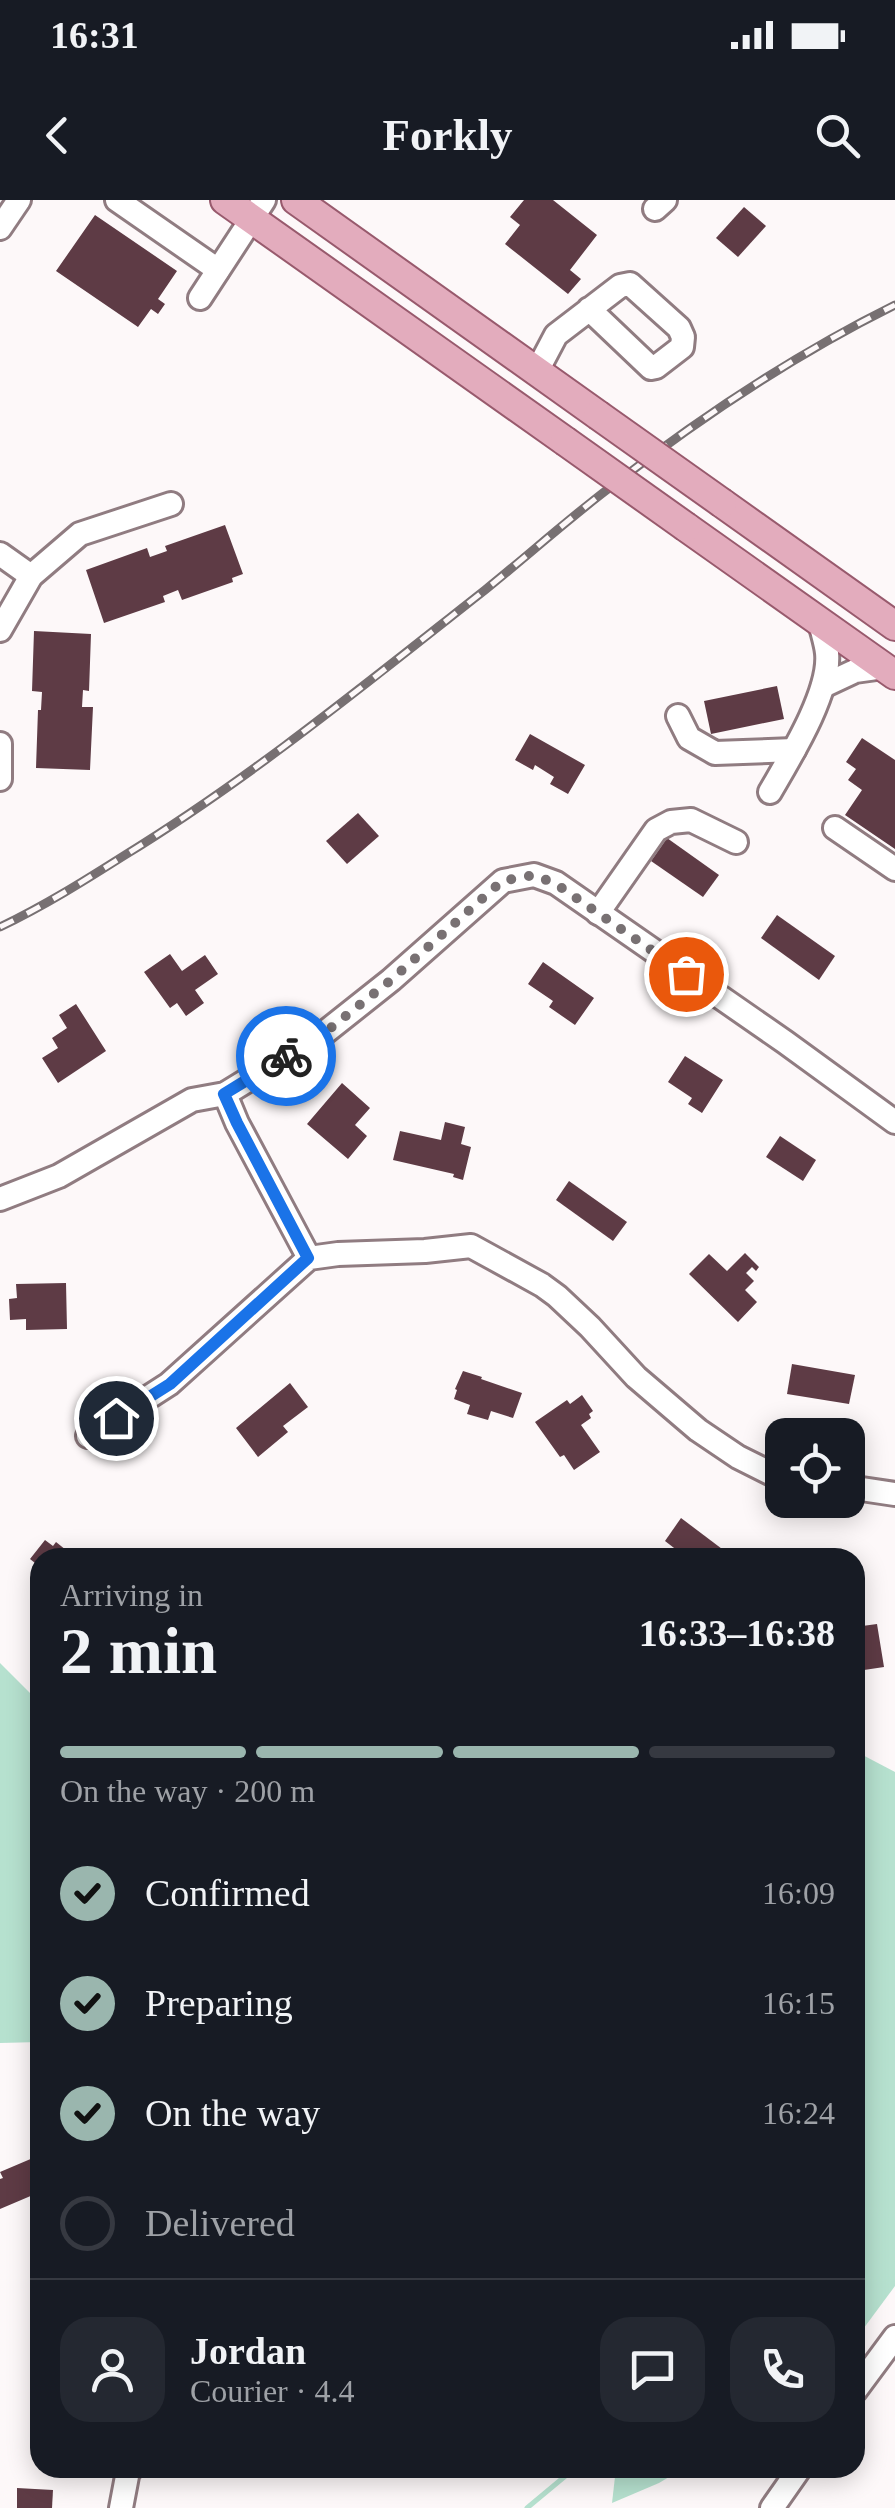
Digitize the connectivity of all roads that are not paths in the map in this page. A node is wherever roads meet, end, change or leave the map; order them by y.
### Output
1 (20, 200) edge
2 (116, 200) edge
3 (225, 200) edge
4 (296, 200) edge
5 (258, 210) edge
6 (0, 228) edge
7 (218, 270) junction
8 (200, 298) dead end
9 (589, 309) dead end
10 (537, 371) junction
11 (171, 504) dead end
12 (0, 554) edge
13 (31, 576) junction
14 (820, 622) junction
15 (895, 626) edge
16 (0, 630) edge
17 (890, 671) edge
18 (823, 686) junction
19 (678, 716) dead end
20 (0, 744) edge
21 (794, 750) junction
22 (0, 779) edge
23 (770, 792) dead end
24 (835, 828) dead end
25 (736, 842) dead end
26 (895, 869) edge
27 (598, 912) junction
28 (224, 1094) junction
29 (895, 1122) edge
30 (0, 1199) edge
31 (308, 1258) junction
32 (88, 1436) dead end
33 (765, 1470) edge
34 (865, 1490) edge
35 (895, 1494) edge
36 (895, 2337) edge
37 (865, 2377) edge
38 (127, 2478) edge
39 (793, 2478) edge
40 (121, 2508) edge
41 (772, 2508) edge

1 - 6 street
2 - 7 street
3 - 5 main road
4 - 10 main road
5 - 7 street
5 - 14 main road, bridge
7 - 8 street
9 - 10 street
10 - 15 main road, bridge
11 - 13 street
12 - 13 street
13 - 16 street
14 - 17 main road
14 - 18 street
17 - 18 street
18 - 21 street
19 - 21 street
20 - 22 street
21 - 23 street
24 - 26 street
25 - 27 street
27 - 28 street
27 - 29 street
28 - 30 street
28 - 31 street
31 - 32 street
31 - 33 street
34 - 35 street
36 - 37 street
38 - 40 street
39 - 41 street

